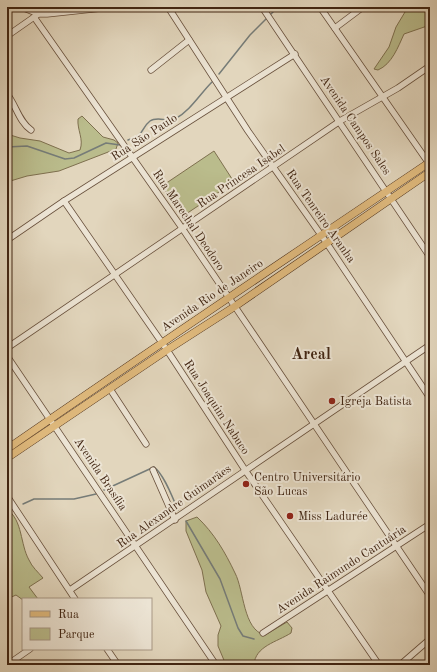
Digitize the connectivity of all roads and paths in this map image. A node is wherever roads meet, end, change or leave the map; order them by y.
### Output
1 (21, 7) edge
2 (112, 7) edge
3 (168, 7) edge
4 (262, 7) edge
5 (320, 7) edge
6 (363, 7) edge
7 (37, 15) junction
8 (335, 28) junction
9 (7, 36) edge
10 (189, 40) junction
11 (295, 54) junction
12 (430, 66) edge
13 (151, 70) dead end
14 (7, 94) edge
15 (226, 97) junction
16 (384, 97) junction
17 (340, 121) junction
18 (31, 130) dead end
19 (134, 158) junction
20 (430, 163) edge
21 (273, 168) junction
22 (430, 172) edge
23 (387, 191) junction
24 (392, 198) junction
25 (64, 201) junction
26 (182, 228) junction
27 (321, 235) junction
28 (7, 240) edge
29 (326, 242) junction
30 (430, 256) edge
31 (115, 274) junction
32 (229, 298) junction
33 (234, 307) junction
34 (161, 342) junction
35 (430, 345) edge
36 (7, 348) edge
37 (167, 350) junction
38 (7, 356) edge
39 (405, 361) junction
40 (110, 389) junction
41 (430, 398) edge
42 (50, 419) junction
43 (313, 423) junction
44 (55, 425) junction
45 (146, 444) dead end
46 (7, 449) edge
47 (7, 458) edge
48 (153, 470) dead end
49 (245, 470) junction
50 (7, 496) edge
51 (175, 520) junction
52 (430, 524) edge
53 (136, 546) junction
54 (397, 546) junction
55 (70, 590) junction
56 (328, 590) junction
57 (430, 596) edge
58 (74, 598) edge
59 (263, 632) dead end
60 (430, 639) edge
61 (29, 650) edge
62 (108, 650) edge
63 (7, 665) edge
64 (118, 665) edge
65 (216, 665) edge
66 (379, 665) edge
67 (400, 665) edge

1 - 7 street
2 - 7 street
3 - 10 street, Rua Tenreiro Aranha
4 - 11 street, Avenida Campos Sales
5 - 8 street
6 - 8 street
7 - 9 street
7 - 19 street, Rua Marechal Deodoro
8 - 16 street
10 - 13 street
10 - 15 street, Rua Tenreiro Aranha
11 - 15 street, Rua São Paulo
11 - 17 street, Avenida Campos Sales
12 - 16 street, Rua Princesa Isabel
14 - 18 street
15 - 19 street, Rua São Paulo
15 - 21 street, Rua Tenreiro Aranha
16 - 17 street, Rua Princesa Isabel
16 - 20 street
17 - 21 street, Rua Princesa Isabel
17 - 23 street, Avenida Campos Sales
19 - 25 street, Rua São Paulo
19 - 26 street, Rua Marechal Deodoro
20 - 23 main road, Avenida Rio de Janeiro
21 - 26 street, Rua Princesa Isabel
21 - 27 street, Rua Tenreiro Aranha
22 - 24 main road, Avenida Rio de Janeiro
23 - 24 street, Avenida Campos Sales
23 - 27 main road, Avenida Rio de Janeiro
24 - 29 main road, Avenida Rio de Janeiro
24 - 30 street, Avenida Campos Sales
25 - 28 street, Rua São Paulo
25 - 31 street, Rua Joaquim Nabuco
26 - 31 street, Rua Princesa Isabel
26 - 32 street, Rua Marechal Deodoro
27 - 29 street, Rua Tenreiro Aranha
27 - 32 main road, Avenida Rio de Janeiro
29 - 33 main road, Avenida Rio de Janeiro
29 - 39 street, Rua Tenreiro Aranha
31 - 34 street, Rua Joaquim Nabuco
31 - 36 street, Rua Princesa Isabel
32 - 33 street, Rua Marechal Deodoro
32 - 34 main road, Avenida Rio de Janeiro
33 - 37 main road, Avenida Rio de Janeiro
33 - 43 street, Rua Marechal Deodoro
34 - 37 street, Rua Joaquim Nabuco
34 - 42 main road, Avenida Rio de Janeiro
35 - 39 street, Rua Alexandre Guimarães
37 - 40 main road, Avenida Rio de Janeiro
37 - 49 street, Rua Joaquim Nabuco
38 - 42 street, Avenida Brasília
39 - 41 street, Rua Tenreiro Aranha
39 - 43 street, Rua Alexandre Guimarães
40 - 44 main road, Avenida Rio de Janeiro
40 - 45 street
42 - 44 street, Avenida Brasília
42 - 46 main road, Avenida Rio de Janeiro
43 - 49 street, Rua Alexandre Guimarães
43 - 54 street, Rua Marechal Deodoro
44 - 47 main road, Avenida Rio de Janeiro
44 - 53 street, Avenida Brasília
48 - 51 street
49 - 51 street, Rua Alexandre Guimarães
49 - 56 street, Rua Joaquim Nabuco
50 - 55 street
51 - 53 street, Rua Alexandre Guimarães
52 - 54 street, Avenida Raimundo Cantuária
53 - 55 street, Rua Alexandre Guimarães
53 - 65 street, Avenida Brasília
54 - 56 street, Avenida Raimundo Cantuária
54 - 57 street, Rua Marechal Deodoro
55 - 58 street
56 - 59 street, Avenida Raimundo Cantuária
56 - 66 street, Rua Joaquim Nabuco
60 - 67 street
61 - 63 street
62 - 64 street

